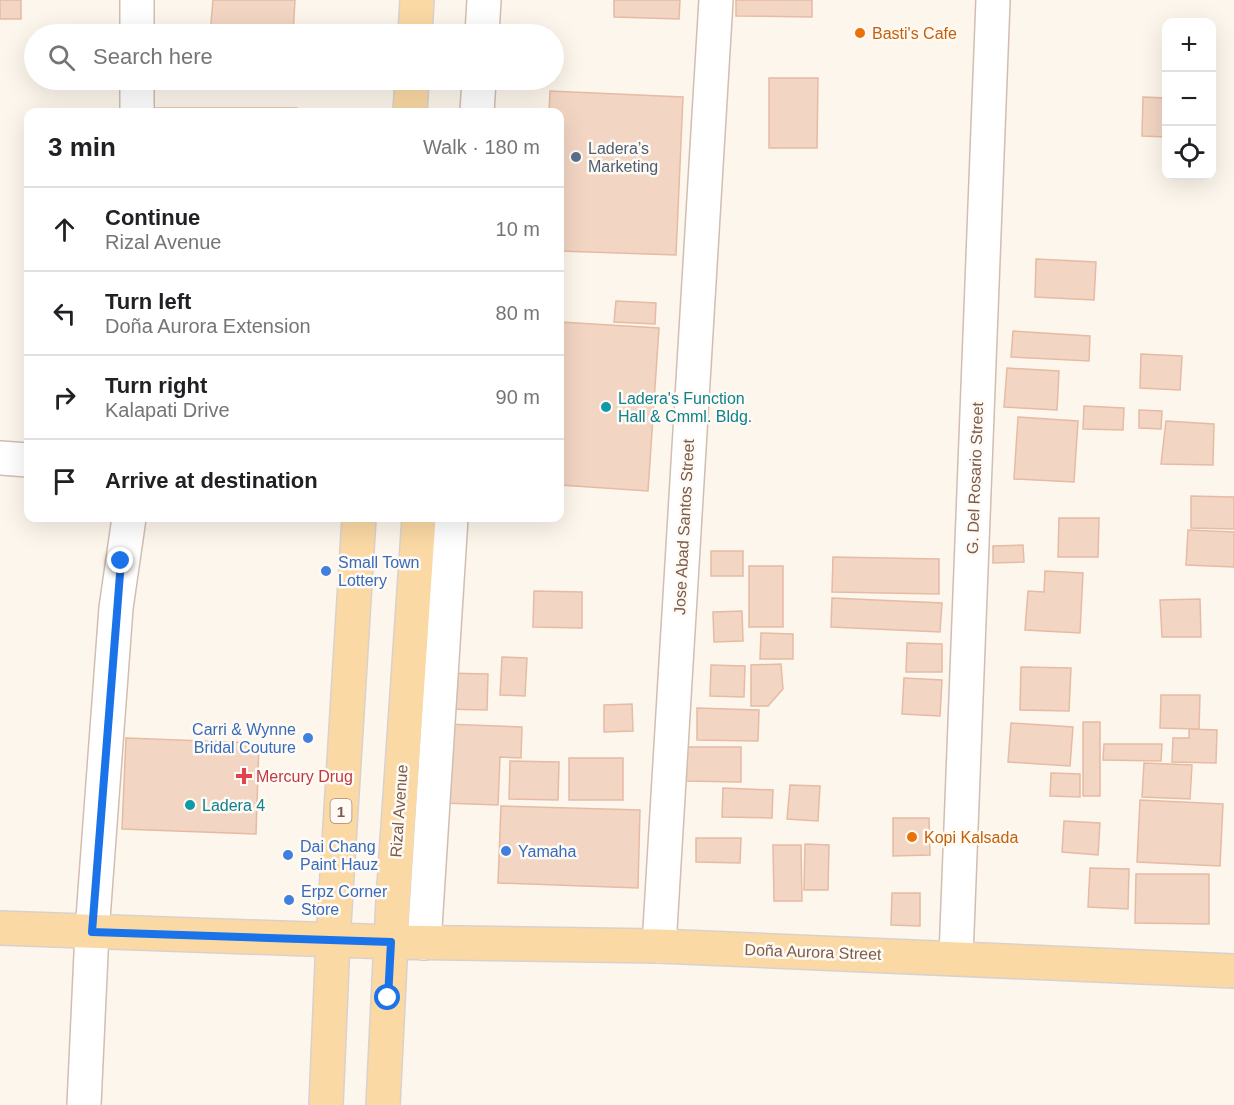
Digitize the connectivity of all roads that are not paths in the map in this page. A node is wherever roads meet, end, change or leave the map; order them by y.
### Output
1 (137, 0) edge
2 (417, 0) edge
3 (484, 0) edge
4 (716, 0) edge
5 (993, 0) edge
6 (137, 24) edge
7 (416, 24) edge
8 (483, 24) edge
9 (137, 90) edge
10 (411, 90) edge
11 (478, 90) edge
12 (137, 108) edge
13 (410, 108) edge
14 (477, 108) edge
15 (0, 458) edge
16 (24, 460) edge
17 (128, 522) edge
18 (359, 522) edge
19 (419, 522) edge
20 (451, 522) edge
21 (0, 928) edge
22 (92, 932) junction
23 (333, 940) junction
24 (391, 942) junction
25 (424, 943) junction
26 (659, 946) junction
27 (956, 957) junction
28 (1234, 971) edge
29 (84, 1105) edge
30 (326, 1105) edge
31 (382, 1105) edge

1 - 6 street
2 - 7 main road
3 - 8 street
4 - 26 street, Jose Abad Santos Street
5 - 27 street, G. Del Rosario Street
9 - 12 street
10 - 13 main road
11 - 14 street
15 - 16 street
17 - 22 street
18 - 23 main road, 1
19 - 24 main road, Rizal Avenue
20 - 25 street
21 - 22 main road, Doña Aurora Street
22 - 23 main road, Doña Aurora Street
22 - 29 street
23 - 24 main road, Doña Aurora Street
23 - 30 main road, 1
24 - 25 main road, Doña Aurora Street
24 - 31 main road, Rizal Avenue
25 - 26 main road, Doña Aurora Street
26 - 27 main road, Doña Aurora Street
27 - 28 main road, Doña Aurora Street

